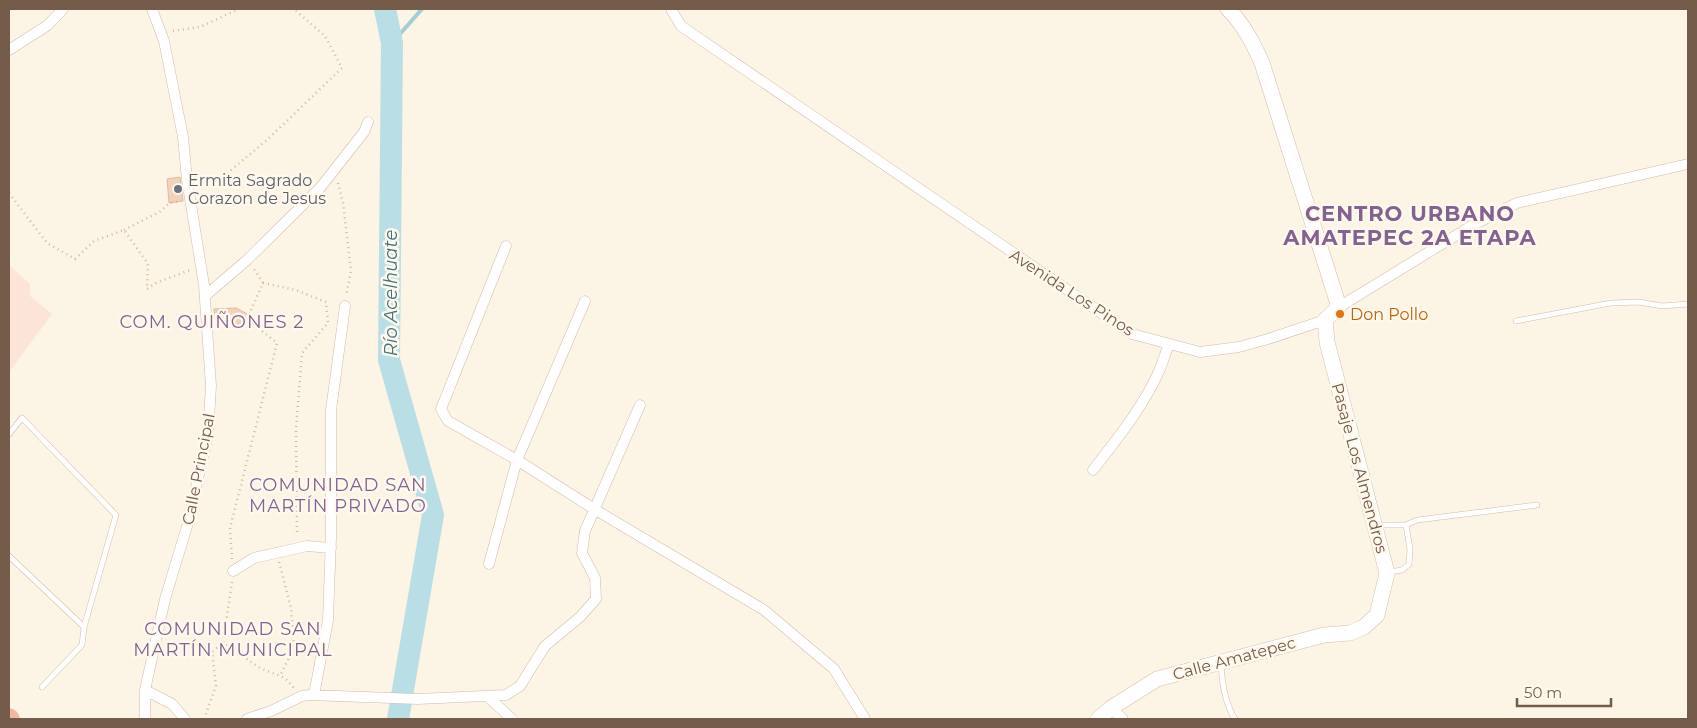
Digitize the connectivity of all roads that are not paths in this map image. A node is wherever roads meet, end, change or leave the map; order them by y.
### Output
1 (63, 9) edge
2 (152, 9) edge
3 (671, 9) edge
4 (1228, 9) edge
5 (9, 50) edge
6 (368, 122) dead end
7 (1688, 164) edge
8 (506, 246) dead end
9 (205, 296) junction
10 (585, 301) dead end
11 (1688, 304) edge
12 (345, 306) road end
13 (1338, 307) junction
14 (1325, 320) junction
15 (1516, 321) dead end
16 (1169, 344) junction
17 (640, 405) dead end
18 (9, 434) edge
19 (518, 460) junction
20 (1093, 470) dead end
21 (1537, 505) dead end
22 (594, 509) junction
23 (1375, 525) junction
24 (1406, 525) junction
25 (331, 548) junction
26 (9, 556) edge
27 (489, 564) dead end
28 (233, 571) road end
29 (1387, 572) junction
30 (1377, 615) joint
31 (84, 628) junction
32 (1220, 661) junction
33 (42, 687) dead end
34 (145, 690) junction
35 (314, 695) junction
36 (487, 696) junction
37 (1111, 708) junction
38 (273, 715) edge
39 (145, 719) edge
40 (185, 719) edge
41 (247, 719) edge
42 (512, 719) edge
43 (865, 719) edge
44 (1098, 719) edge
45 (1123, 719) edge
46 (1235, 719) edge

1 - 5 street
2 - 9 street, Calle Principal
3 - 16 street, Avenida Los Pinos
4 - 13 street
6 - 9 street
7 - 13 street, Avenida Los Pinos
8 - 19 street
9 - 34 street, Calle Principal
10 - 19 street
11 - 15 lane
12 - 25 street
13 - 14 street, Avenida Los Pinos
14 - 16 street, Avenida Los Pinos
14 - 23 street, Pasaje Los Almendros
16 - 20 street
17 - 22 street
18 - 31 lane
19 - 22 street
19 - 27 street
21 - 24 lane
22 - 36 street
22 - 43 street
23 - 24 lane
23 - 29 street, Pasaje Los Almendros
24 - 29 lane
25 - 28 street
25 - 35 street
26 - 31 lane
29 - 30 street, Pasaje Los Almendros
30 - 32 street, Calle Amatepec
31 - 33 lane
32 - 37 street, Calle Amatepec
32 - 46 lane
34 - 39 street, Calle Principal
34 - 40 street
35 - 36 street
35 - 38 street
36 - 42 street
37 - 44 street, Calle Amatepec
37 - 45 street
38 - 41 street

